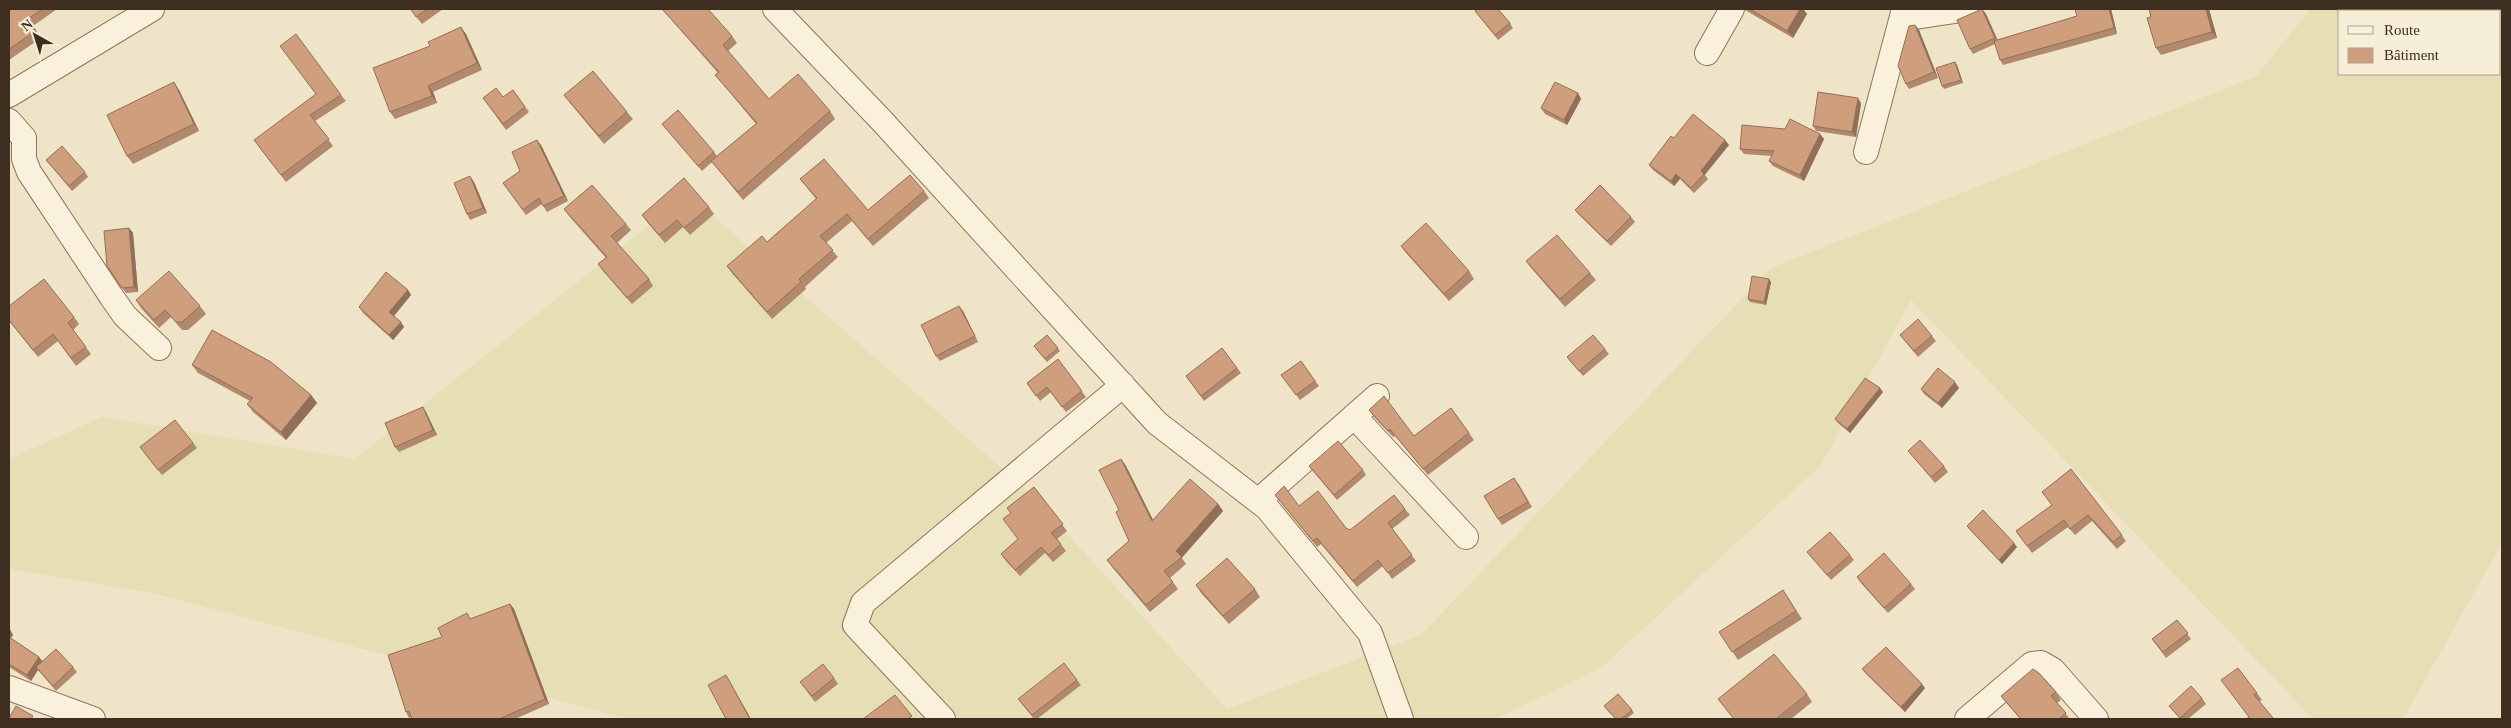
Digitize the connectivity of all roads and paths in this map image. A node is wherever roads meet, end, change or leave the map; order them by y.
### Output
1 (152, 9) edge
2 (775, 9) edge
3 (1732, 9) edge
4 (1968, 9) edge
5 (1903, 14) edge
6 (1707, 53) dead end
7 (9, 95) edge
8 (9, 121) edge
9 (1866, 152) dead end
10 (159, 348) dead end
11 (1123, 385) junction
12 (1377, 396) dead end
13 (1354, 416) junction
14 (1258, 501) junction
15 (1466, 537) dead end
16 (9, 688) edge
17 (93, 719) edge
18 (943, 719) edge
19 (1401, 719) edge
20 (1967, 719) edge
21 (2096, 719) edge

1 - 7 street
2 - 11 street
3 - 6 street
4 - 5 street
5 - 9 street
8 - 10 street
11 - 14 street
11 - 18 street
12 - 13 street
13 - 14 street
13 - 15 street
14 - 19 street
16 - 17 street
20 - 21 street

